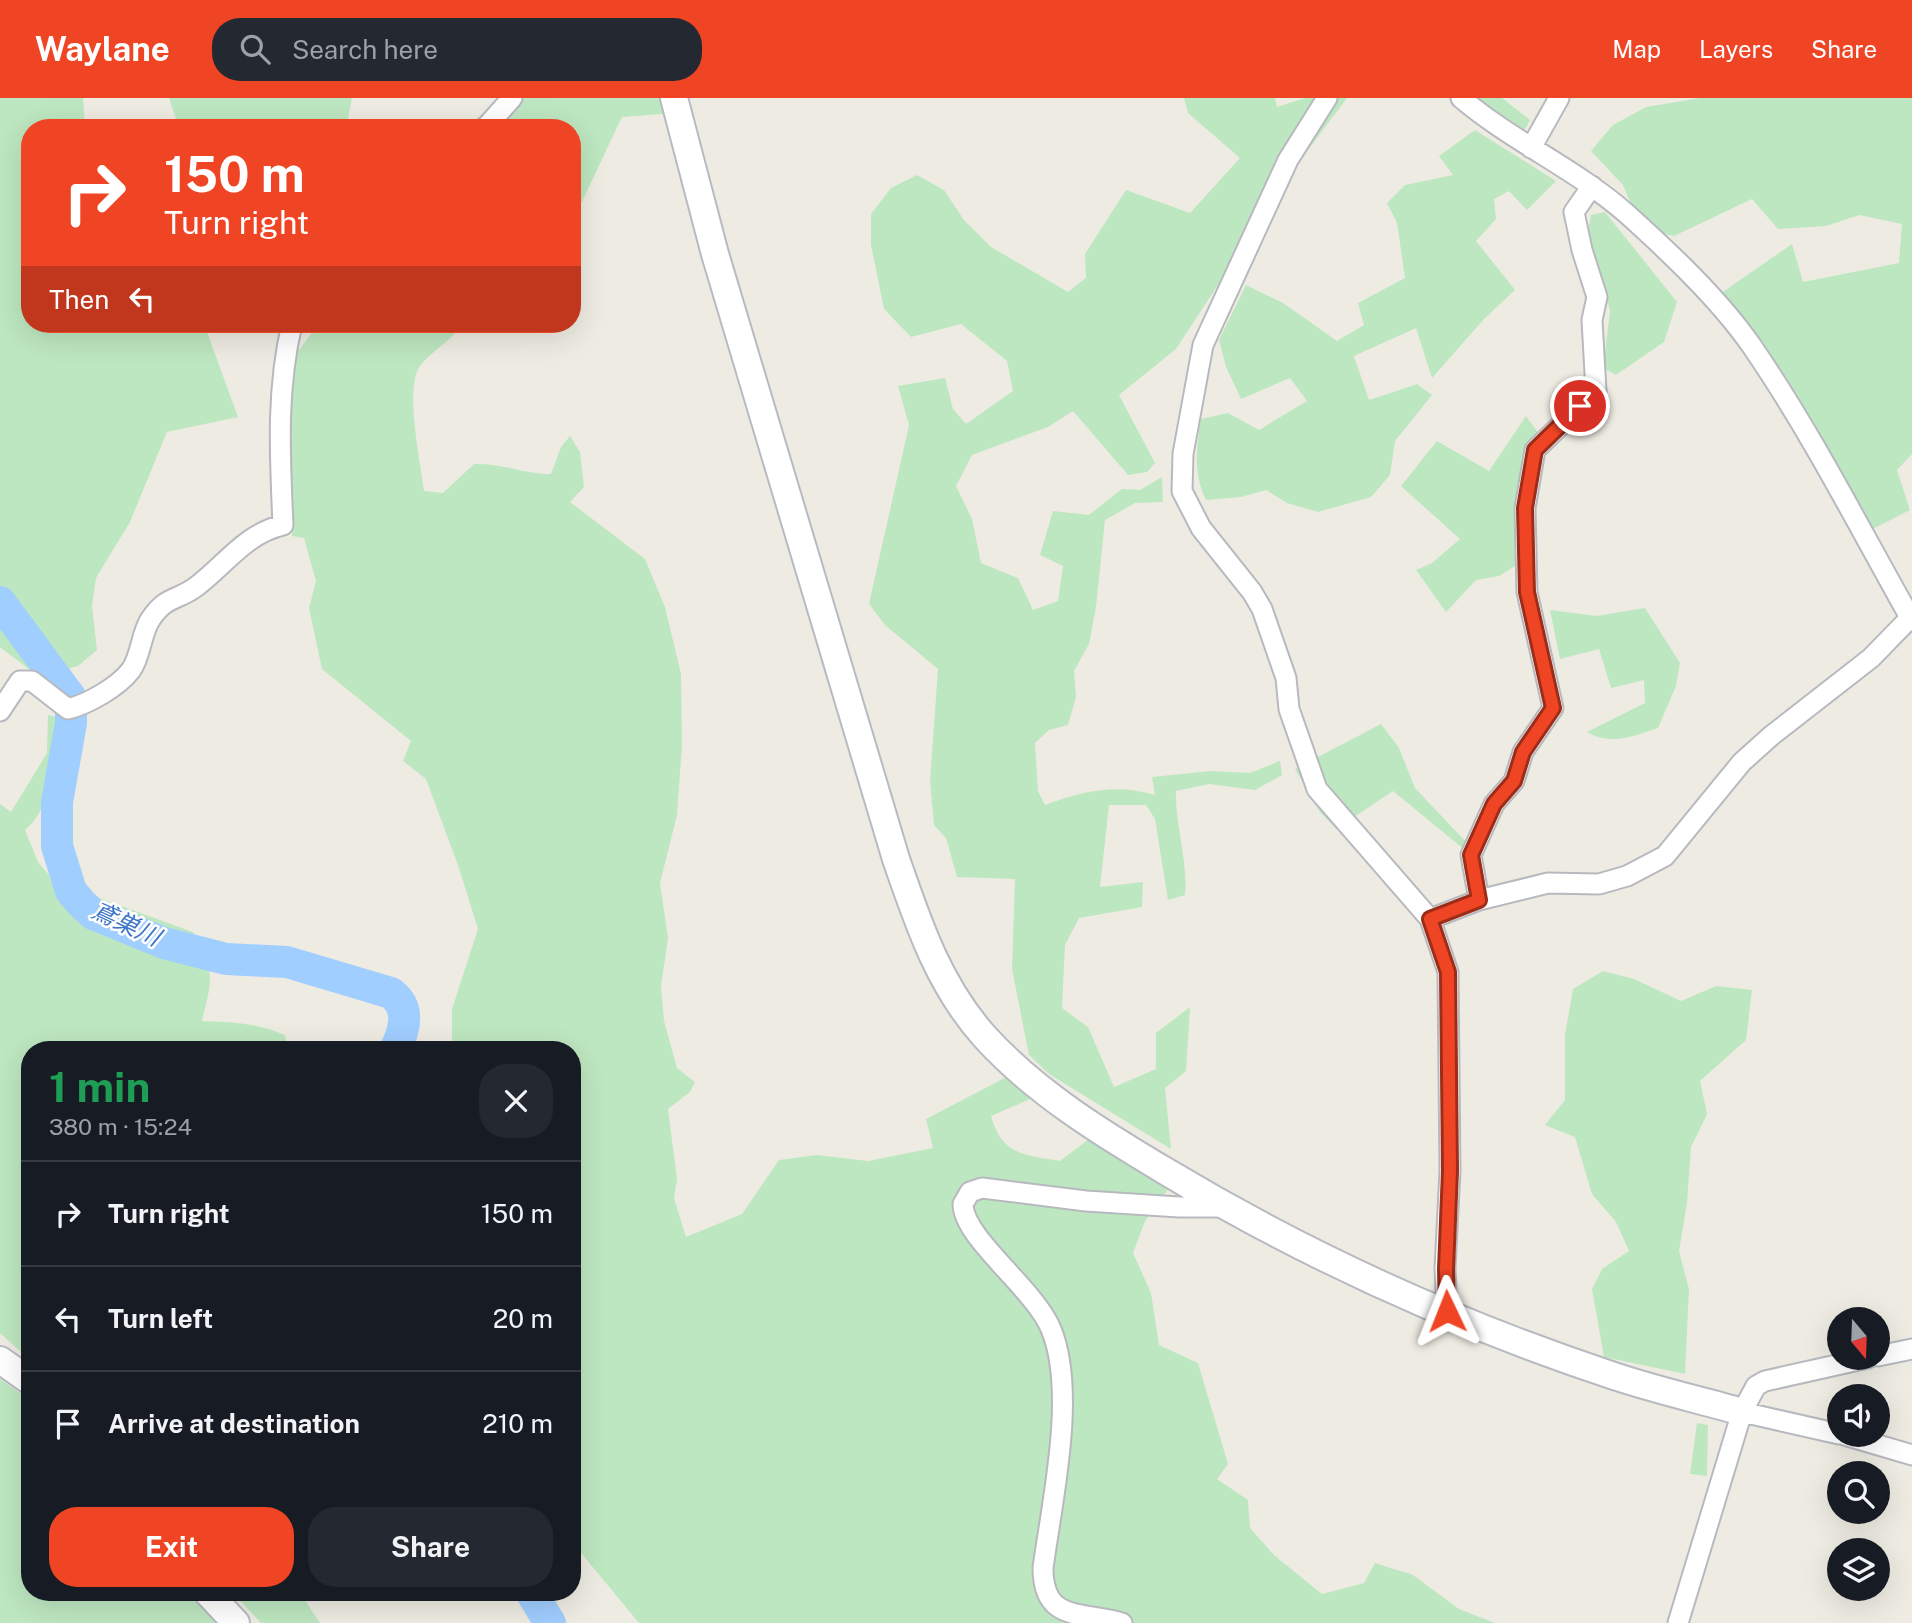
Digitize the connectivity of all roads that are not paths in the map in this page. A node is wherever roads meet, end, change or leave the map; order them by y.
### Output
1 (512, 98) edge
2 (674, 98) edge
3 (1327, 98) edge
4 (1461, 98) edge
5 (1559, 98) edge
6 (493, 119) edge
7 (1531, 148) junction
8 (1592, 186) junction
9 (290, 333) edge
10 (1911, 618) edge
11 (0, 711) edge
12 (1479, 900) junction
13 (1430, 919) junction
14 (1225, 1207) junction
15 (1447, 1311) junction
16 (1912, 1349) edge
17 (1890, 1354) edge
18 (0, 1360) edge
19 (1827, 1367) edge
20 (21, 1375) edge
21 (1742, 1412) junction
22 (1827, 1431) edge
23 (1885, 1447) edge
24 (1912, 1455) edge
25 (215, 1601) edge
26 (236, 1623) edge
27 (1122, 1623) edge
28 (1678, 1623) edge

1 - 6 street
2 - 14 street
3 - 13 street
4 - 7 street
5 - 7 street
7 - 8 street
8 - 10 street
8 - 12 street
9 - 11 street
10 - 12 street
12 - 13 street
13 - 15 street
14 - 15 street
14 - 27 street
15 - 21 street
16 - 17 street
18 - 20 street
19 - 21 street
21 - 22 street
21 - 28 street
23 - 24 street
25 - 26 street

